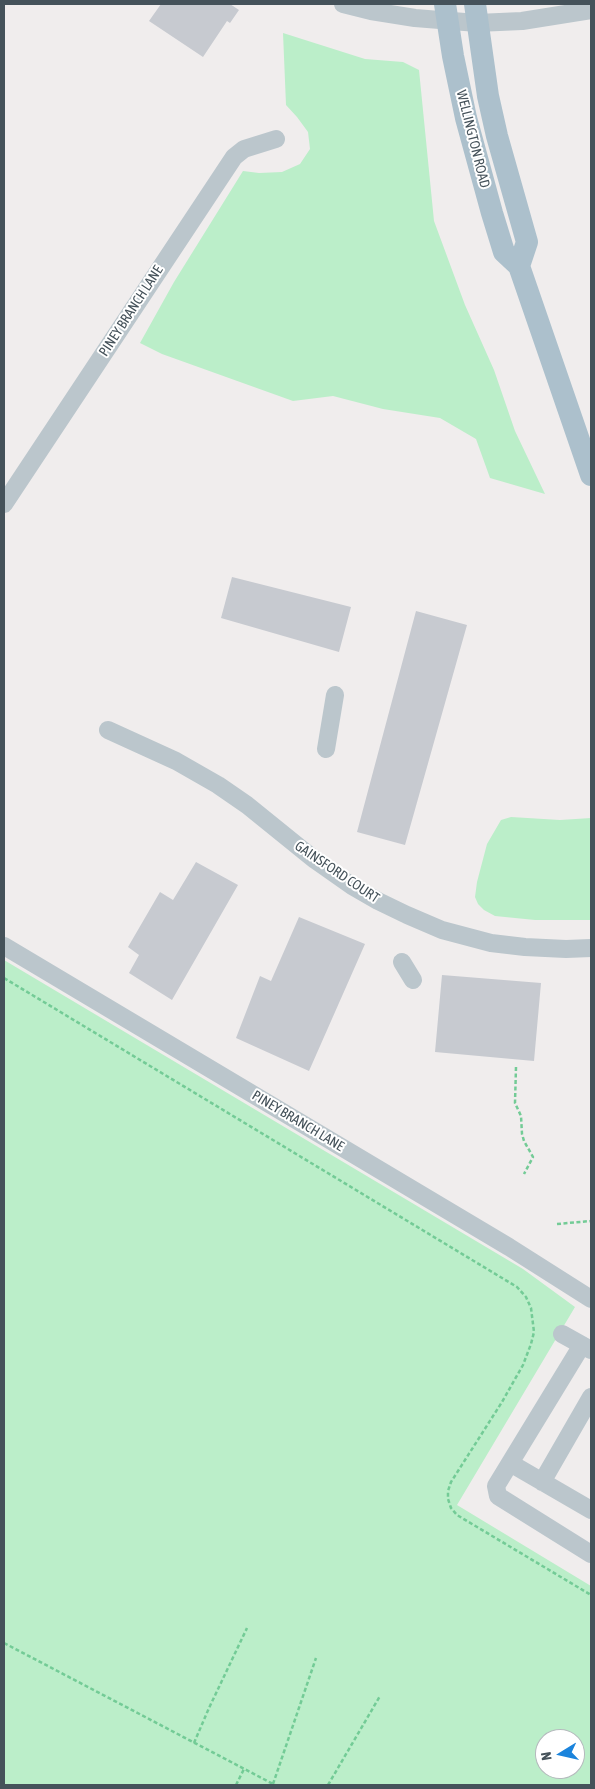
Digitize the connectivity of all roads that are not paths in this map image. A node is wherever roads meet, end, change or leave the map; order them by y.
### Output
1 (343, 4) edge
2 (591, 10) edge
3 (446, 12) edge
4 (476, 13) edge
5 (276, 139) dead end
6 (519, 266) junction
7 (591, 475) edge
8 (4, 504) edge
9 (335, 695) dead end
10 (108, 730) dead end
11 (326, 749) dead end
12 (4, 946) edge
13 (591, 948) edge
14 (402, 962) dead end
15 (413, 980) dead end
16 (591, 1299) edge
17 (562, 1334) dead end
18 (587, 1348) edge
19 (591, 1397) edge
20 (510, 1463) junction
21 (542, 1482) junction
22 (591, 1510) edge
23 (591, 1554) edge

1 - 3 street
2 - 4 street
3 - 4 street
3 - 6 main road, WELLINGTON ROAD
4 - 6 main road, WELLINGTON ROAD
5 - 8 street, PINEY BRANCH LANE
6 - 7 main road, WELLINGTON ROAD
9 - 11 street
10 - 13 street, GAINSFORD COURT
12 - 16 street, PINEY BRANCH LANE
14 - 15 street
17 - 18 street
18 - 20 street
19 - 21 street
20 - 21 street
20 - 23 street
21 - 22 street

